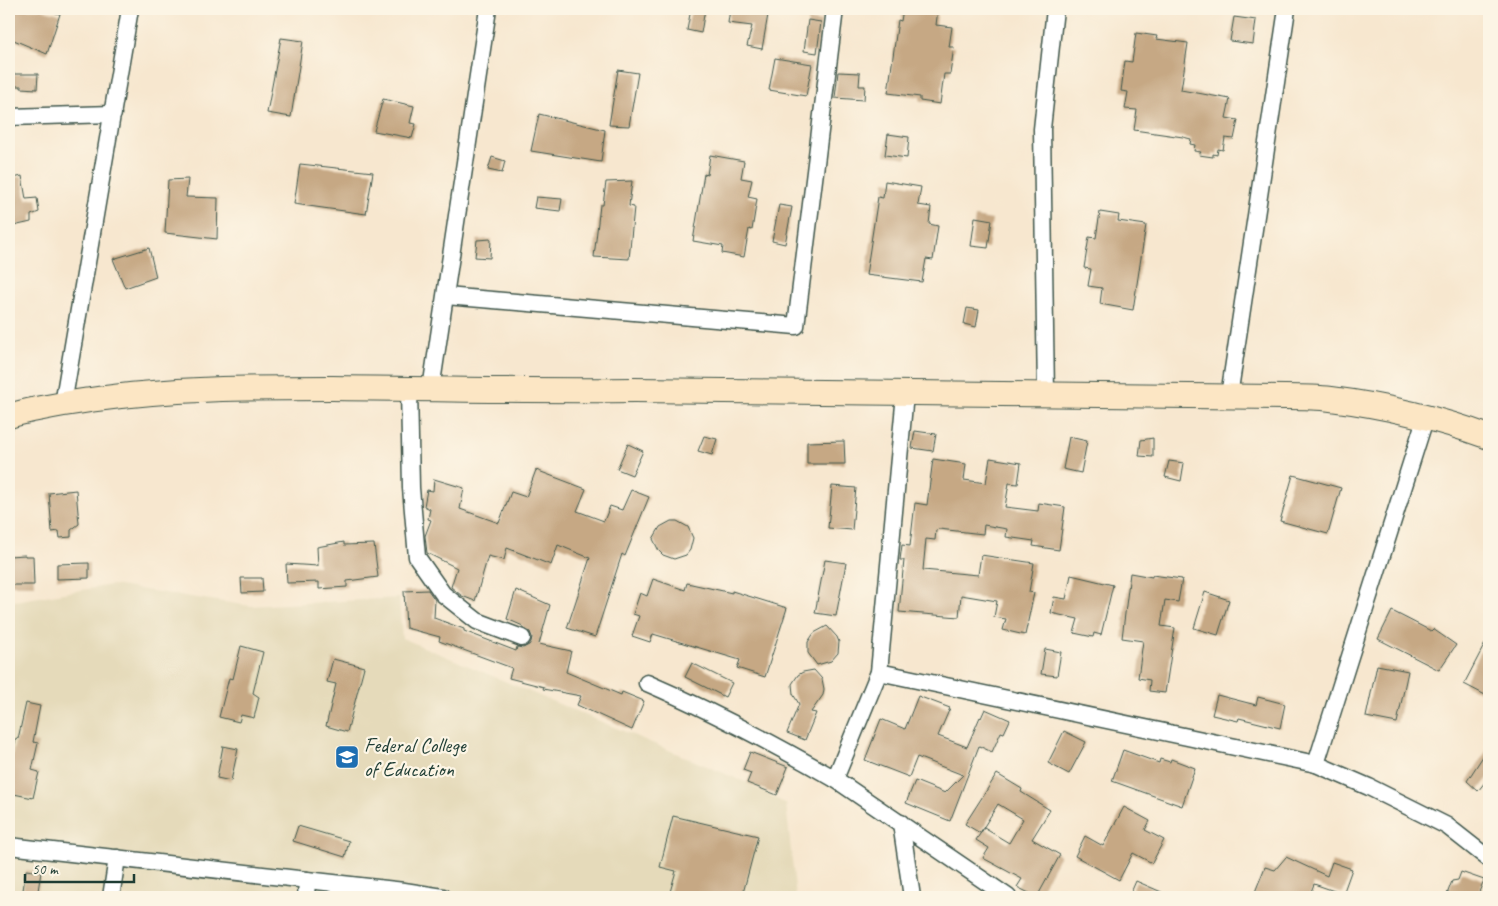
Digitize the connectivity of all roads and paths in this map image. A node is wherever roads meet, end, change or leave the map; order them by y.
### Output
1 (130, 9) edge
2 (488, 9) edge
3 (835, 9) edge
4 (1055, 9) edge
5 (1287, 9) edge
6 (113, 114) junction
7 (9, 116) edge
8 (446, 296) junction
9 (420, 389) junction
10 (905, 394) junction
11 (1046, 394) junction
12 (1229, 396) junction
13 (63, 404) junction
14 (9, 416) edge
15 (1426, 416) junction
16 (1489, 437) edge
17 (522, 638) dead end
18 (879, 672) junction
19 (647, 683) dead end
20 (1316, 764) junction
21 (836, 779) junction
22 (901, 823) junction
23 (9, 846) edge
24 (117, 858) junction
25 (1489, 859) edge
26 (307, 880) junction
27 (111, 897) edge
28 (306, 897) edge
29 (442, 897) edge
30 (912, 897) edge
31 (1008, 897) edge

1 - 6 street
2 - 8 street
3 - 8 street
4 - 11 street
5 - 12 street
6 - 7 street
6 - 13 street
8 - 9 street
9 - 10 main road
9 - 13 main road
9 - 17 street
10 - 11 main road
10 - 18 street
11 - 12 main road
12 - 15 main road
13 - 14 main road
15 - 16 main road
15 - 20 street
18 - 20 street
18 - 21 street
19 - 21 street
20 - 25 street
21 - 22 street
22 - 30 street
22 - 31 street
23 - 24 street
24 - 26 street
24 - 27 street
26 - 28 street
26 - 29 street

